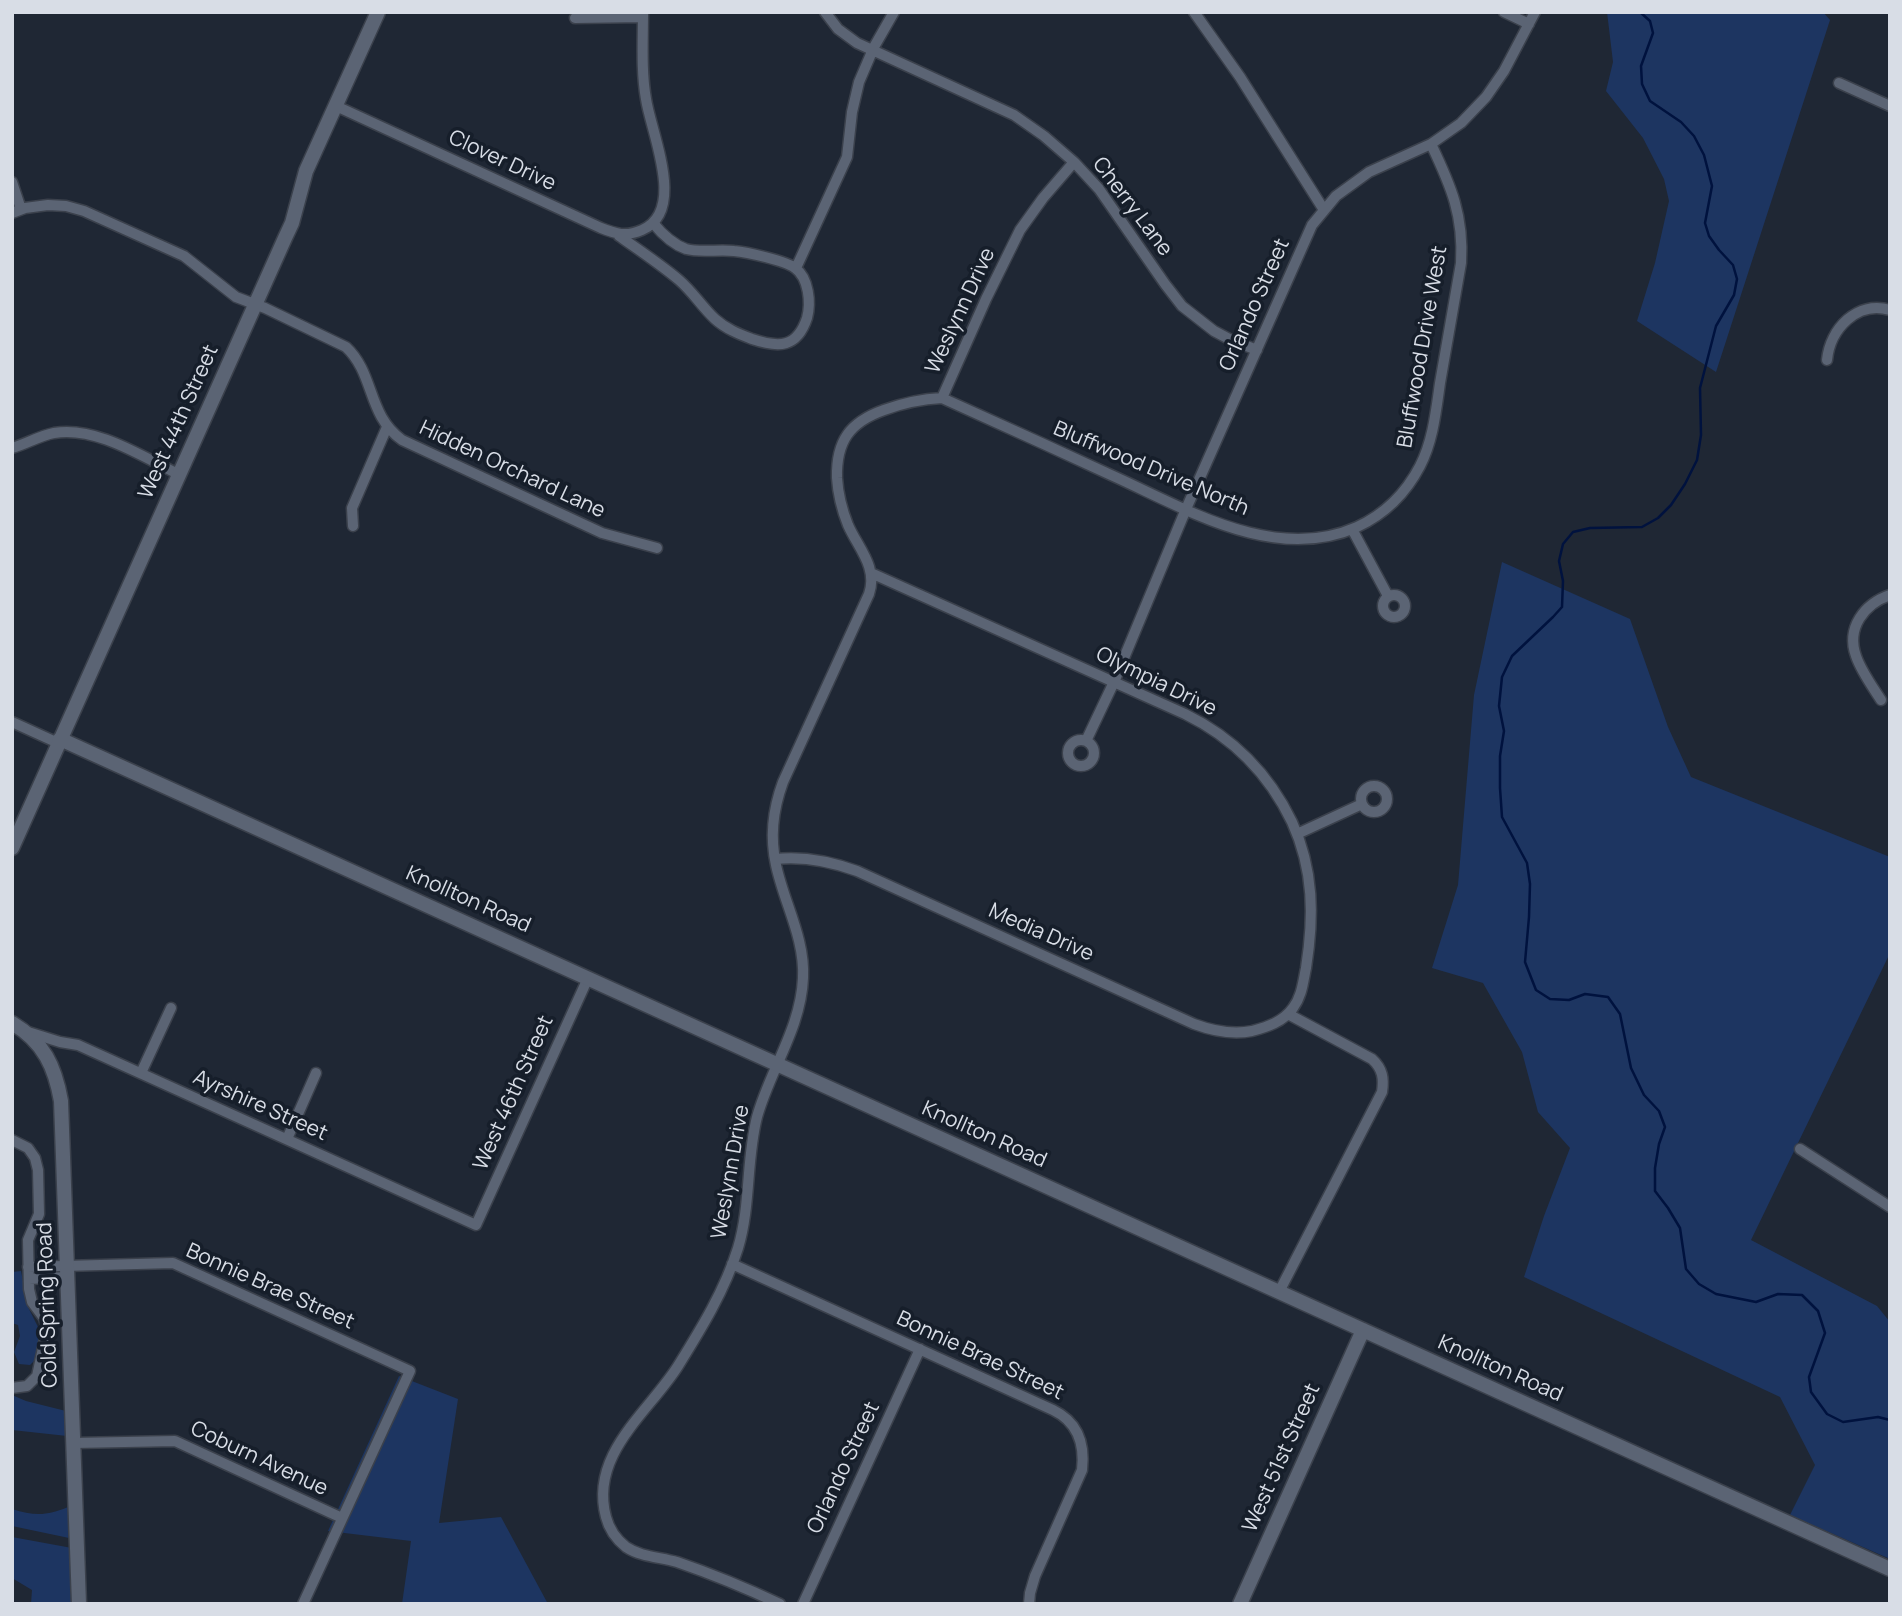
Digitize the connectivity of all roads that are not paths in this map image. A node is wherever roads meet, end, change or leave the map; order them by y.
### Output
1 (378, 12) edge
2 (825, 12) edge
3 (894, 12) edge
4 (1194, 12) edge
5 (1504, 12) edge
6 (1535, 12) edge
7 (643, 15) edge
8 (575, 18) dead end
9 (1530, 23) junction
10 (872, 51) junction
11 (1839, 83) dead end
12 (336, 106) junction
13 (1890, 106) edge
14 (1431, 144) junction
15 (1074, 162) junction
16 (12, 182) edge
17 (1324, 209) junction
18 (17, 211) edge
19 (653, 223) junction
20 (619, 236) junction
21 (796, 268) junction
22 (254, 305) junction
23 (1890, 310) edge
24 (1256, 350) junction
25 (1827, 360) dead end
26 (942, 398) junction
27 (387, 427) junction
28 (12, 448) edge
29 (178, 474) junction
30 (1186, 509) junction
31 (353, 526) dead end
32 (1352, 529) junction
33 (657, 548) dead end
34 (871, 573) junction
35 (1890, 595) edge
36 (1388, 596) dead end
37 (1114, 682) junction
38 (1881, 699) dead end
39 (12, 722) edge
40 (59, 741) junction
41 (1086, 741) dead end
42 (1362, 804) dead end
43 (1297, 834) junction
44 (12, 848) edge
45 (775, 859) junction
46 (587, 978) junction
47 (171, 1008) dead end
48 (1288, 1014) junction
49 (18, 1027) edge
50 (777, 1063) junction
51 (141, 1073) junction
52 (316, 1073) dead end
53 (287, 1139) junction
54 (12, 1140) edge
55 (1800, 1149) dead end
56 (1890, 1207) edge
57 (476, 1225) joint
58 (732, 1264) junction
59 (28, 1267) junction
60 (67, 1271) junction
61 (29, 1279) junction
62 (1279, 1292) junction
63 (1363, 1330) junction
64 (919, 1349) junction
65 (12, 1388) edge
66 (74, 1443) junction
67 (342, 1518) junction
68 (1890, 1569) edge
69 (79, 1604) edge
70 (303, 1604) edge
71 (780, 1604) edge
72 (803, 1604) edge
73 (1029, 1604) edge
74 (1240, 1604) edge

1 - 12 street, West 44th Street
2 - 10 street, Cherry Lane
3 - 10 street
4 - 17 street
5 - 9 street
6 - 9 street, Orlando Street
7 - 8 street
7 - 19 street
9 - 14 street, Orlando Street
10 - 15 street, Cherry Lane
10 - 21 street
11 - 13 street
12 - 20 street, Clover Drive
12 - 22 street, West 44th Street
14 - 17 street, Orlando Street
14 - 32 street, Bluffwood Drive West
15 - 24 street, Cherry Lane
15 - 26 street, Weslynn Drive
16 - 18 street
17 - 24 street, Orlando Street
18 - 22 street, Hidden Orchard Lane
19 - 20 street
19 - 21 street
20 - 21 street, Clover Drive
22 - 27 street, Hidden Orchard Lane
22 - 29 street, West 44th Street
23 - 25 street
24 - 30 street, Orlando Street
26 - 30 street, Bluffwood Drive North
26 - 34 street, Weslynn Drive
27 - 31 street
27 - 33 street, Hidden Orchard Lane
28 - 29 street
29 - 40 street, West 44th Street
30 - 32 street, Bluffwood Drive North
30 - 37 street, Orlando Street
32 - 36 street
34 - 37 street, Olympia Drive
34 - 45 street, Weslynn Drive
35 - 38 street
37 - 41 street, Orlando Street
37 - 43 street, Olympia Drive
39 - 40 street, Knollton Road
40 - 44 street, West 44th Street
40 - 46 street, Knollton Road
42 - 43 street
43 - 48 street, Olympia Drive
45 - 48 street, Media Drive
45 - 50 street, Weslynn Drive
46 - 50 street, Knollton Road
46 - 57 street, West 46th Street
47 - 51 street
48 - 62 street
49 - 51 street, Ayrshire Street
49 - 60 street, Cold Spring Road
50 - 58 street, Weslynn Drive
50 - 62 street, Knollton Road
51 - 53 street, Ayrshire Street
52 - 53 street
53 - 57 street, Ayrshire Street
54 - 59 street
55 - 56 street
58 - 64 street, Bonnie Brae Street
58 - 71 street, Weslynn Drive
59 - 60 street
59 - 61 street
60 - 61 street
60 - 66 street, Cold Spring Road
60 - 67 street, Bonnie Brae Street
61 - 65 street
62 - 63 street, Knollton Road
63 - 68 street, Knollton Road
63 - 74 street, West 51st Street
64 - 72 street, Orlando Street
64 - 73 street, Bonnie Brae Street
66 - 67 street, Coburn Avenue
66 - 69 street, Cold Spring Road
67 - 70 street

